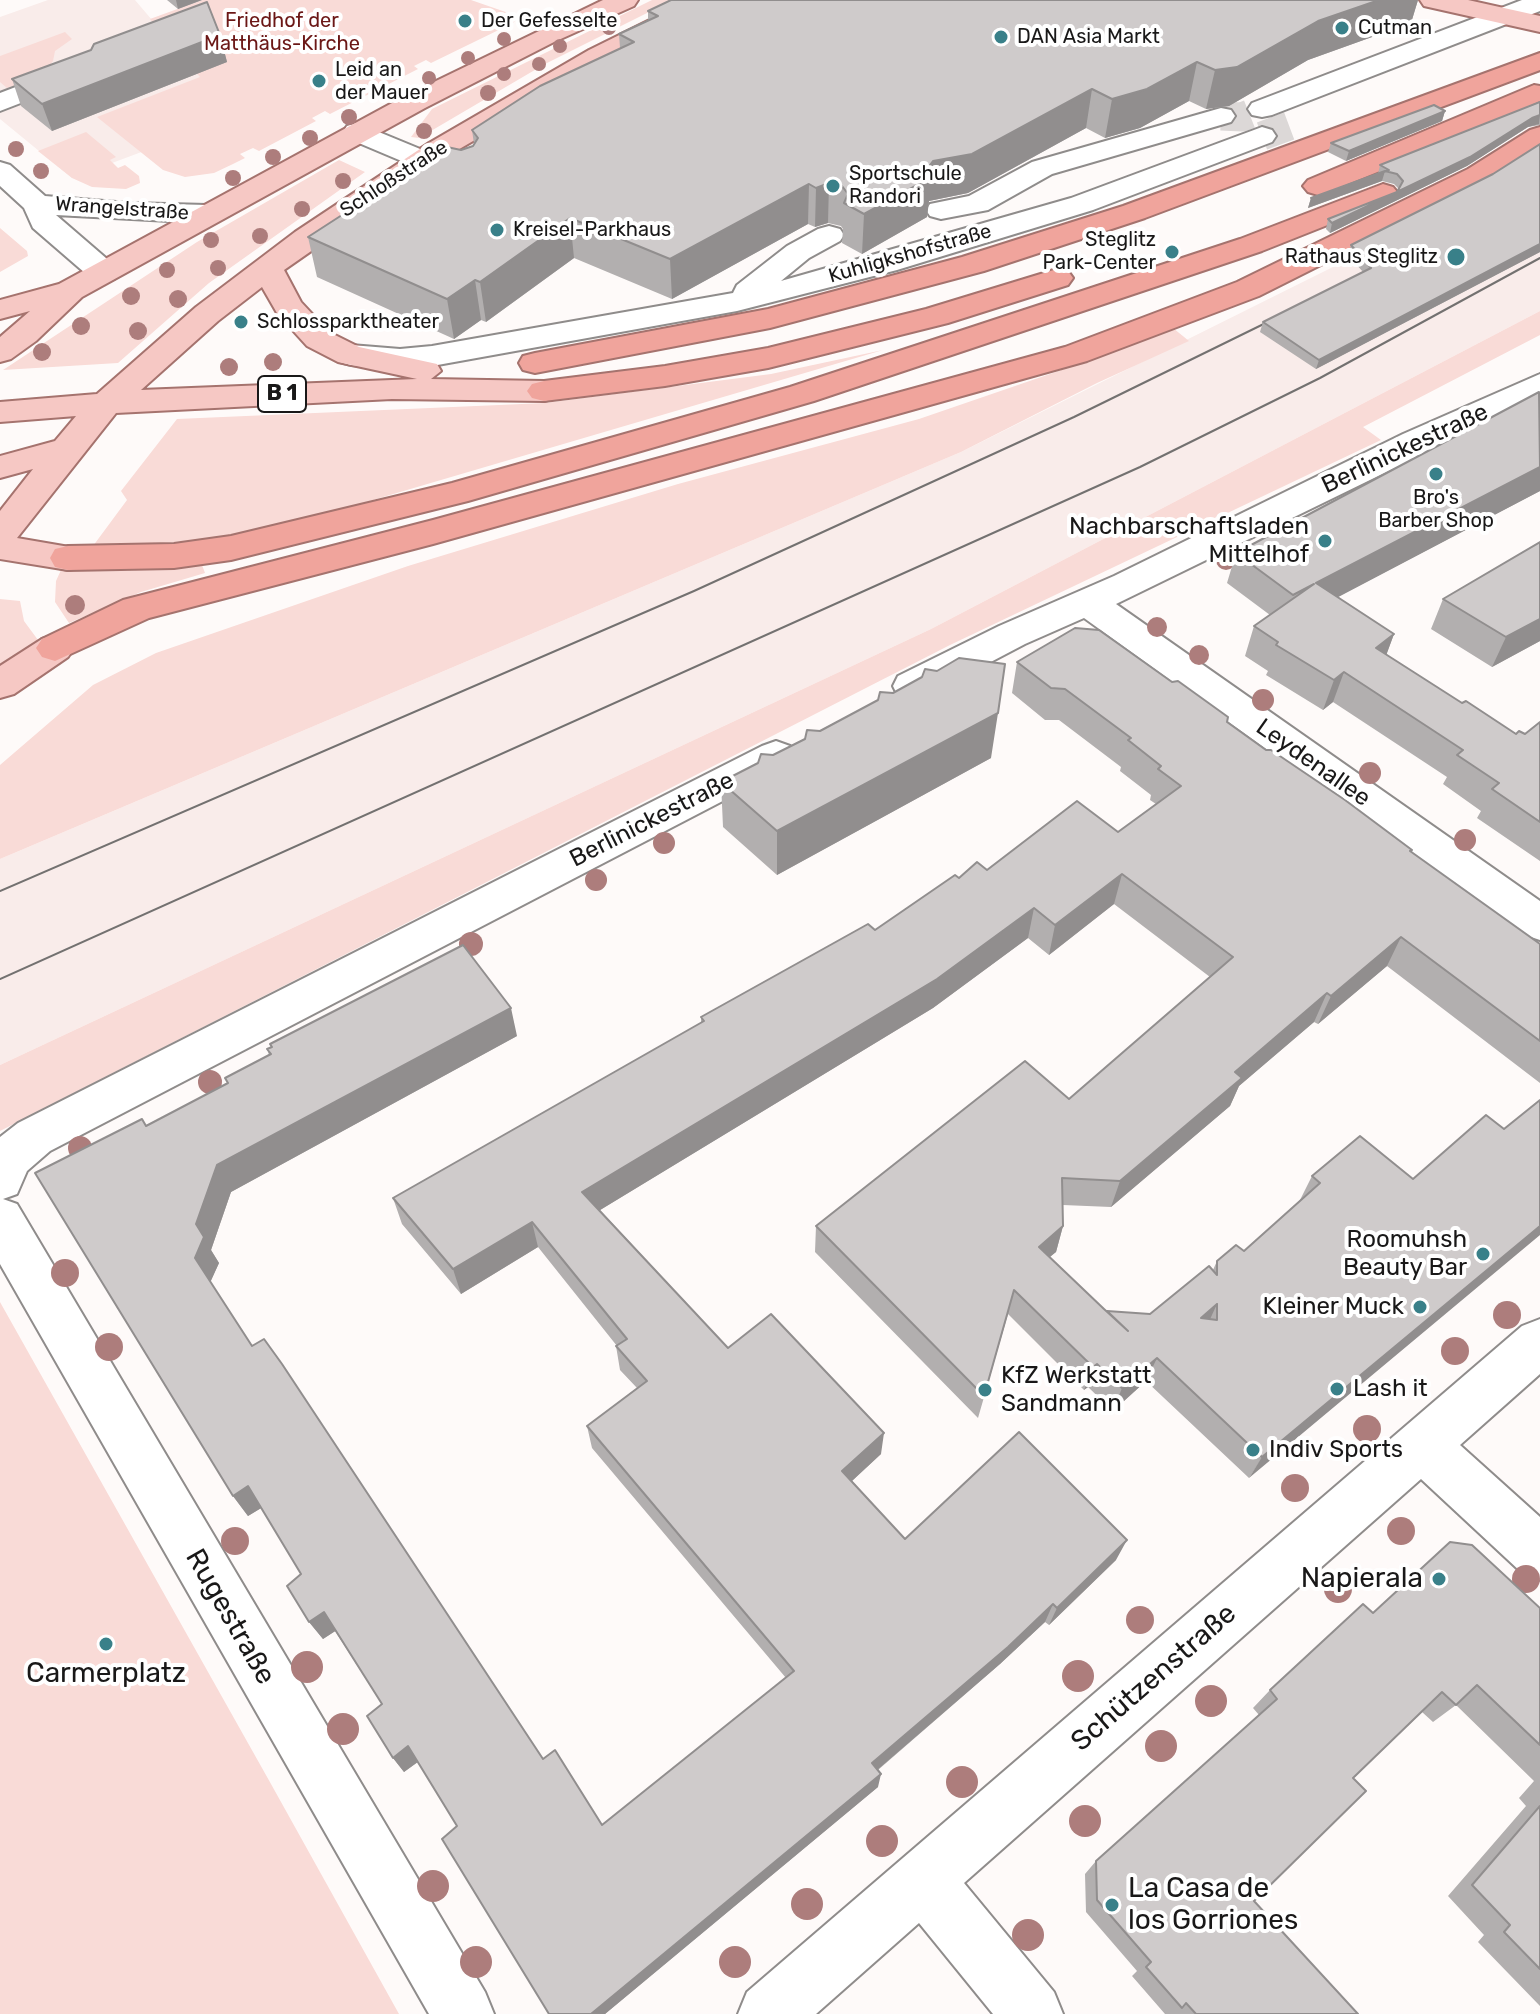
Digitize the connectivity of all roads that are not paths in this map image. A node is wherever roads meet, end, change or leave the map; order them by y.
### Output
1 (625, 0) edge
2 (710, 0) edge
3 (1433, 0) edge
4 (1540, 2) edge
5 (1504, 17) junction
6 (1540, 24) edge
7 (1540, 31) edge
8 (1447, 39) junction
9 (1501, 48) junction
10 (92, 53) edge
11 (1540, 61) edge
12 (1540, 90) edge
13 (1300, 94) junction
14 (0, 103) edge
15 (1336, 109) junction
16 (1221, 116) tunnel mouth
17 (1294, 124) tunnel mouth
18 (1540, 128) edge
19 (1540, 136) edge
20 (348, 137) junction
21 (1075, 156) junction
22 (412, 165) junction
23 (0, 171) edge
24 (466, 178) edge
25 (1298, 194) dead end
26 (37, 204) junction
27 (1082, 204) junction
28 (941, 210) edge
29 (207, 214) junction
30 (1096, 266) dead end
31 (267, 268) junction
32 (103, 272) junction
33 (843, 274) junction
34 (71, 290) junction
35 (737, 302) junction
36 (0, 310) edge
37 (0, 352) edge
38 (436, 365) junction
39 (539, 377) junction
40 (1540, 384) edge
41 (392, 389) junction
42 (107, 403) junction
43 (0, 412) edge
44 (66, 449) junction
45 (0, 467) edge
46 (0, 535) edge
47 (0, 547) edge
48 (68, 558) joint
49 (1087, 602) junction
50 (55, 648) joint
51 (0, 684) edge
52 (874, 705) edge
53 (817, 735) edge
54 (1540, 923) edge
55 (0, 1179) edge
56 (0, 1219) edge
57 (1540, 1342) edge
58 (1422, 1445) junction
59 (1540, 1553) edge
60 (923, 1880) junction
61 (463, 2014) edge
62 (769, 2014) edge
63 (1032, 2014) edge

1 - 20 main road
2 - 22 main road, Schloßstraße
3 - 5 main road
4 - 5 street, Kuhligkshofstraße
5 - 6 main road
5 - 8 street, Kuhligkshofstraße
7 - 9 street
8 - 9 street
8 - 13 street, Kuhligkshofstraße
9 - 15 street
10 - 14 street
11 - 39 highway
12 - 25 highway
13 - 15 street
13 - 27 street, Kuhligkshofstraße
15 - 17 street
16 - 21 street, Kuhligkshofstraße
18 - 48 highway
19 - 50 highway
20 - 22 street
20 - 29 main road
21 - 27 street
21 - 28 street, Kuhligkshofstraße
22 - 24 street
22 - 31 main road, Schloßstraße
23 - 26 street, Wrangelstraße
26 - 29 street, Wrangelstraße
26 - 32 street, Wrangelstraße
27 - 33 street, Kuhligkshofstraße
29 - 32 main road
30 - 39 highway
31 - 38 main road
31 - 42 main road, Schloßstraße
32 - 34 main road
33 - 35 street, Kuhligkshofstraße
33 - 35 street, Kuhligkshofstraße
34 - 36 main road
34 - 37 main road
35 - 38 street, Kuhligkshofstraße
38 - 39 main road
38 - 41 main road
39 - 41 main road
40 - 49 street, Berlinickestraße
41 - 42 main road, B 1
42 - 43 main road, B 1
42 - 44 main road, Schloßstraße
44 - 45 main road
44 - 46 main road, Schloßstraße
47 - 48 main road
49 - 52 street, Berlinickestraße
49 - 54 street, Leydenallee
50 - 51 main road
53 - 55 street, Berlinickestraße
56 - 61 street, Rugestraße
57 - 58 street, Schützenstraße
58 - 59 street
58 - 60 street, Schützenstraße
60 - 62 street, Schützenstraße
60 - 63 street

